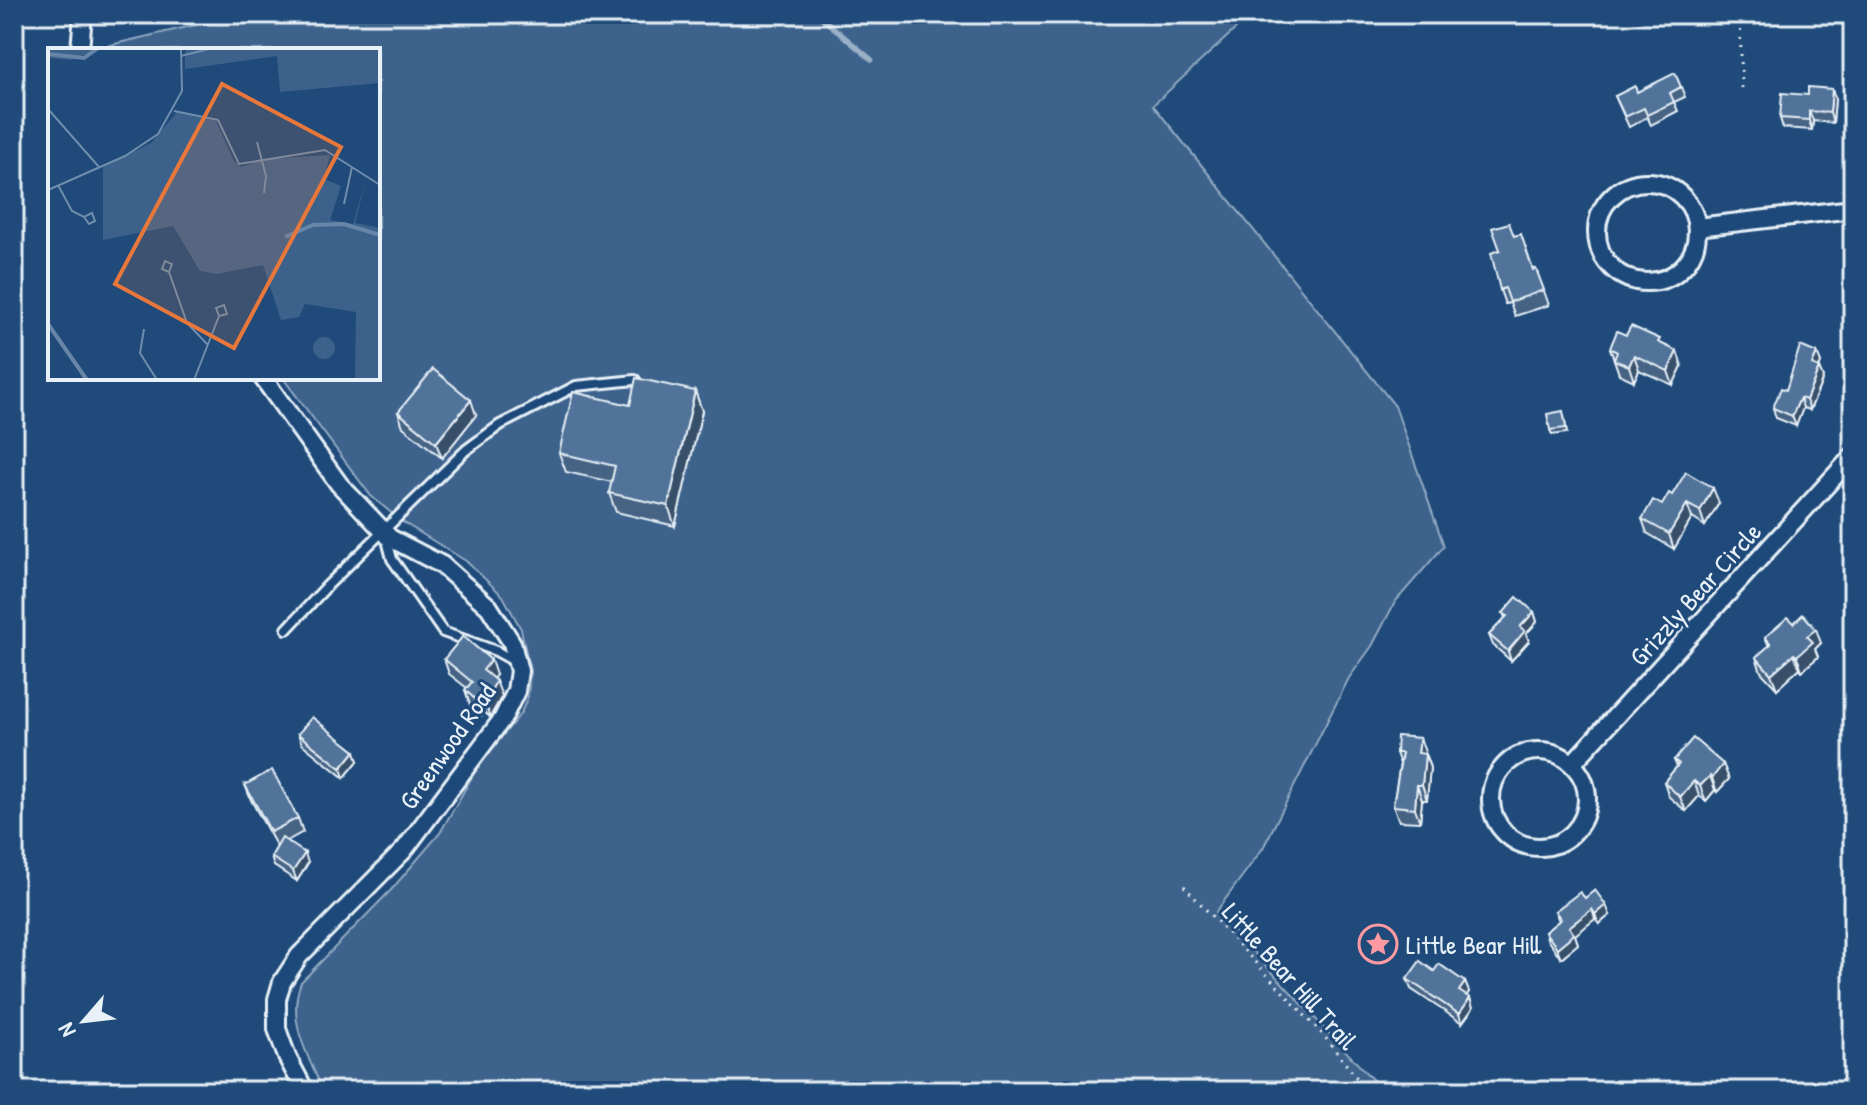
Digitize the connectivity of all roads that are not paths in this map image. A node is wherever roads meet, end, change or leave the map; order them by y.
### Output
1 (83, 14) edge
2 (80, 48) edge
3 (1853, 209) edge
4 (1697, 227) junction
5 (264, 380) edge
6 (635, 380) edge
7 (1853, 456) edge
8 (385, 531) junction
9 (287, 629) dead end
10 (517, 663) junction
11 (1572, 764) junction
12 (305, 1091) edge

1 - 2 street
3 - 4 street
4 - 4 street
5 - 8 street, Greenwood Road
6 - 8 lane
7 - 11 street, Grizzly Bear Circle
8 - 9 lane
8 - 10 street, Greenwood Road
8 - 10 lane
10 - 12 street, Greenwood Road
11 - 11 street

